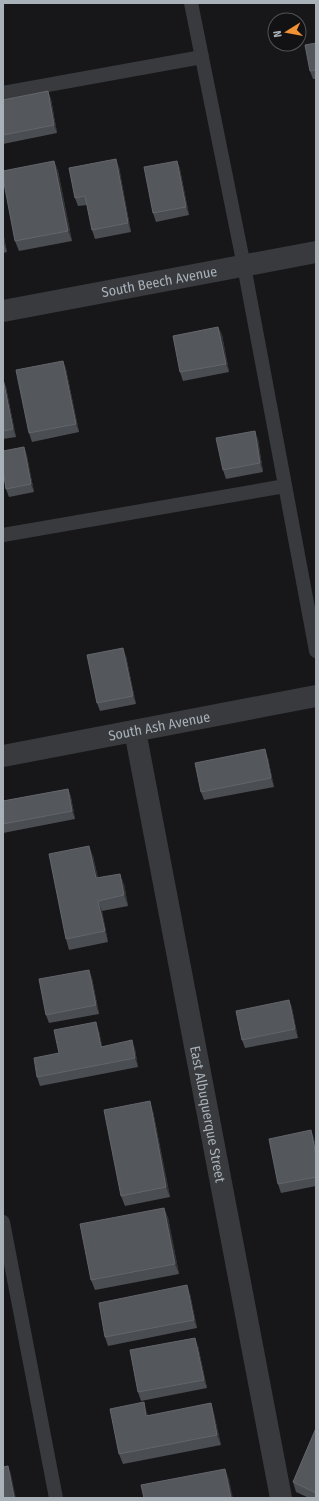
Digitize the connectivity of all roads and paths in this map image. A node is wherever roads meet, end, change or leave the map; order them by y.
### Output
1 (191, 3) edge
2 (202, 57) junction
3 (3, 94) edge
4 (316, 252) edge
5 (244, 266) junction
6 (3, 311) edge
7 (285, 486) junction
8 (3, 535) edge
9 (316, 651) edge
10 (316, 696) edge
11 (135, 731) junction
12 (3, 756) edge
13 (3, 1222) edge
14 (56, 1498) edge
15 (281, 1498) edge

1 - 2 lane
2 - 3 lane
2 - 5 lane
4 - 5 street, South Beech Avenue
5 - 6 street, South Beech Avenue
5 - 7 lane
7 - 8 lane
7 - 9 lane
10 - 11 street, South Ash Avenue
11 - 12 street, South Ash Avenue
11 - 15 street, East Albuquerque Street
13 - 14 lane

